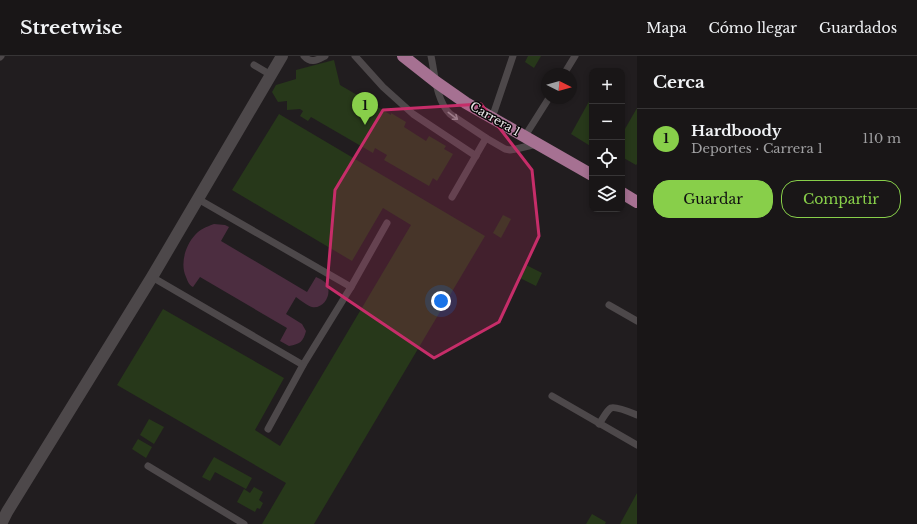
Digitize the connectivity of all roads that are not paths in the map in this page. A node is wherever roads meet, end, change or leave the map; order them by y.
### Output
1 (282, 56) edge
2 (304, 56) edge
3 (325, 56) edge
4 (355, 56) edge
5 (404, 56) edge
6 (431, 56) edge
7 (513, 56) edge
8 (575, 56) edge
9 (254, 65) dead end
10 (568, 68) edge
11 (271, 75) junction
12 (436, 82) junction
13 (545, 104) edge
14 (492, 118) junction
15 (525, 136) junction
16 (486, 138) junction
17 (538, 144) junction
18 (476, 156) junction
19 (589, 173) edge
20 (625, 195) edge
21 (452, 197) dead end
22 (198, 199) junction
23 (637, 202) edge
24 (387, 224) dead end
25 (152, 277) junction
26 (351, 287) junction
27 (609, 305) dead end
28 (637, 322) edge
29 (303, 365) junction
30 (552, 396) dead end
31 (637, 415) edge
32 (600, 424) junction
33 (268, 429) dead end
34 (637, 445) edge
35 (148, 466) dead end
36 (3, 510) edge
37 (1, 524) edge
38 (244, 524) edge

1 - 11 street
2 - 3 lane
4 - 18 lane
5 - 12 main road, Carrera 1
6 - 12 lane
7 - 14 lane
8 - 10 lane
9 - 11 lane
11 - 22 street
12 - 14 main road, Carrera 1
12 -> 16 lane
13 - 15 lane
14 - 15 main road, Carrera 1
15 - 17 main road, Carrera 1
16 - 17 lane
16 - 18 lane
17 - 19 main road, Carrera 1
18 - 21 lane
20 - 23 main road
22 - 25 street
22 - 26 lane
24 - 26 lane
25 - 29 lane
25 - 36 street
26 - 29 lane
27 - 28 lane
29 - 33 lane
30 - 32 lane
31 - 32 lane
32 - 34 lane
35 - 38 lane
36 - 37 street

